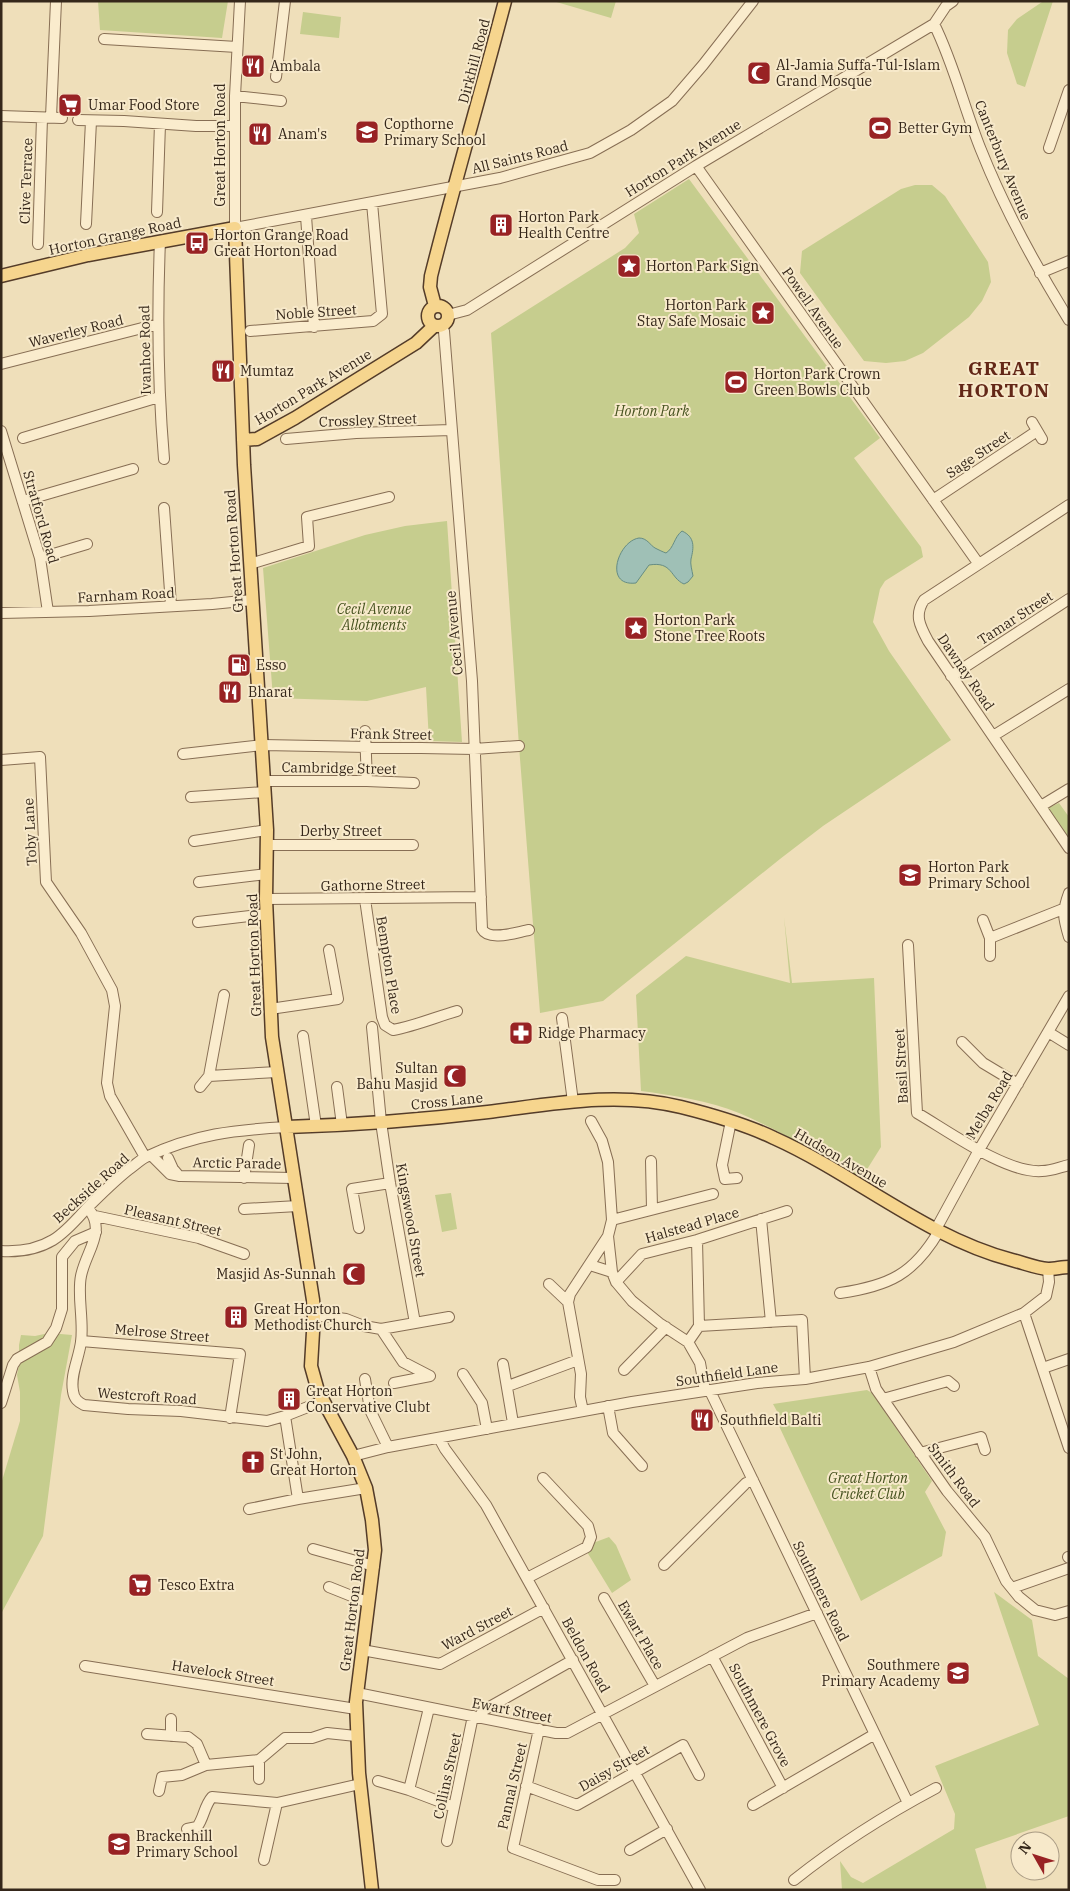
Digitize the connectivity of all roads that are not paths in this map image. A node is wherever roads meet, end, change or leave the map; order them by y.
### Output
1 (56, 1) edge
2 (240, 1) edge
3 (285, 1) edge
4 (505, 1) edge
5 (753, 1) edge
6 (947, 3) edge
7 (934, 24) junction
8 (104, 39) dead end
9 (237, 47) junction
10 (276, 77) dead end
11 (1069, 90) edge
12 (235, 96) junction
13 (280, 101) dead end
14 (1, 116) edge
15 (46, 117) junction
16 (62, 118) dead end
17 (78, 120) dead end
18 (91, 121) junction
19 (160, 124) junction
20 (234, 126) junction
21 (1050, 148) dead end
22 (696, 166) junction
23 (454, 186) junction
24 (372, 203) junction
25 (156, 212) dead end
26 (306, 216) junction
27 (86, 224) dead end
28 (235, 228) junction
29 (160, 241) junction
30 (38, 244) dead end
31 (1069, 261) edge
32 (1040, 273) junction
33 (1, 276) edge
34 (1069, 320) edge
35 (439, 321) junction
36 (158, 324) junction
37 (314, 327) junction
38 (250, 331) dead end
39 (1, 364) edge
40 (159, 397) junction
41 (242, 421) junction
42 (451, 430) junction
43 (1, 431) edge
44 (1037, 431) dead end
45 (23, 438) dead end
46 (256, 439) junction
47 (286, 439) dead end
48 (243, 440) junction
49 (164, 459) dead end
50 (133, 469) dead end
51 (389, 497) dead end
52 (933, 500) junction
53 (23, 502) junction
54 (1069, 504) edge
55 (164, 508) dead end
56 (87, 544) dead end
57 (40, 558) junction
58 (978, 563) junction
59 (250, 564) junction
60 (252, 600) junction
61 (1069, 600) edge
62 (171, 605) junction
63 (1, 612) edge
64 (48, 612) junction
65 (952, 676) junction
66 (1069, 689) edge
67 (365, 731) dead end
68 (993, 736) junction
69 (263, 745) junction
70 (519, 746) dead end
71 (364, 748) junction
72 (474, 749) junction
73 (183, 754) dead end
74 (1, 760) edge
75 (367, 781) junction
76 (414, 783) dead end
77 (264, 787) junction
78 (1069, 789) edge
79 (191, 797) dead end
80 (1041, 806) junction
81 (267, 830) junction
82 (194, 841) dead end
83 (268, 845) junction
84 (413, 845) dead end
85 (1069, 848) edge
86 (267, 874) junction
87 (199, 882) dead end
88 (1069, 893) edge
89 (481, 897) junction
90 (266, 899) junction
91 (365, 899) junction
92 (1063, 908) junction
93 (267, 914) junction
94 (983, 920) dead end
95 (198, 922) dead end
96 (529, 930) dead end
97 (81, 933) joint
98 (1069, 937) edge
99 (990, 938) junction
100 (908, 945) dead end
101 (329, 950) dead end
102 (990, 956) dead end
103 (224, 995) dead end
104 (1069, 996) edge
105 (270, 1009) junction
106 (458, 1011) dead end
107 (562, 1018) dead end
108 (372, 1027) dead end
109 (1048, 1032) junction
110 (303, 1036) dead end
111 (962, 1042) dead end
112 (1069, 1045) edge
113 (278, 1072) junction
114 (209, 1076) junction
115 (1018, 1084) junction
116 (200, 1087) dead end
117 (337, 1087) dead end
118 (610, 1100) joint
119 (573, 1102) junction
120 (591, 1121) dead end
121 (731, 1121) junction
122 (381, 1122) junction
123 (342, 1124) junction
124 (287, 1126) junction
125 (316, 1126) junction
126 (249, 1145) dead end
127 (979, 1150) junction
128 (148, 1156) junction
129 (168, 1158) dead end
130 (651, 1162) dead end
131 (1069, 1165) edge
132 (180, 1176) junction
133 (244, 1178) junction
134 (293, 1178) junction
135 (737, 1178) dead end
136 (390, 1183) junction
137 (713, 1194) dead end
138 (298, 1206) junction
139 (88, 1208) junction
140 (244, 1209) dead end
141 (652, 1210) junction
142 (787, 1210) dead end
143 (95, 1216) junction
144 (761, 1219) junction
145 (612, 1220) junction
146 (359, 1228) dead end
147 (937, 1230) junction
148 (96, 1232) junction
149 (608, 1236) junction
150 (698, 1240) junction
151 (1, 1251) edge
152 (244, 1254) dead end
153 (590, 1265) junction
154 (1069, 1267) edge
155 (1048, 1269) junction
156 (614, 1277) junction
157 (549, 1284) dead end
158 (840, 1293) dead end
159 (568, 1302) junction
160 (1024, 1313) junction
161 (314, 1315) junction
162 (449, 1317) dead end
163 (770, 1322) junction
164 (415, 1323) junction
165 (699, 1326) junction
166 (666, 1327) junction
167 (381, 1329) junction
168 (81, 1341) junction
169 (688, 1342) junction
170 (1069, 1359) edge
171 (578, 1360) junction
172 (504, 1364) dead end
173 (869, 1367) junction
174 (1042, 1368) junction
175 (624, 1370) dead end
176 (463, 1374) dead end
177 (806, 1378) junction
178 (365, 1379) dead end
179 (394, 1383) dead end
180 (508, 1386) junction
181 (954, 1386) dead end
182 (707, 1391) junction
183 (883, 1400) junction
184 (322, 1401) junction
185 (1, 1403) edge
186 (608, 1406) junction
187 (583, 1411) junction
188 (285, 1416) junction
189 (230, 1418) junction
190 (513, 1423) junction
191 (487, 1429) junction
192 (1066, 1430) edge
193 (440, 1438) junction
194 (388, 1447) junction
195 (1069, 1448) edge
196 (985, 1450) dead end
197 (920, 1453) junction
198 (352, 1456) junction
199 (642, 1466) dead end
200 (543, 1478) dead end
201 (753, 1480) junction
202 (366, 1488) junction
203 (298, 1499) junction
204 (249, 1509) dead end
205 (313, 1549) dead end
206 (664, 1565) dead end
207 (374, 1566) junction
208 (1069, 1568) edge
209 (527, 1578) junction
210 (329, 1587) dead end
211 (1012, 1588) junction
212 (604, 1598) dead end
213 (369, 1603) junction
214 (544, 1608) junction
215 (1069, 1611) edge
216 (817, 1612) junction
217 (362, 1650) junction
218 (712, 1656) junction
219 (573, 1660) junction
220 (85, 1666) dead end
221 (655, 1686) junction
222 (357, 1694) junction
223 (429, 1708) junction
224 (356, 1709) junction
225 (603, 1714) junction
226 (476, 1717) junction
227 (172, 1719) dead end
228 (539, 1729) junction
229 (147, 1734) dead end
230 (875, 1734) junction
231 (171, 1736) junction
232 (356, 1736) junction
233 (259, 1760) junction
234 (206, 1765) junction
235 (635, 1771) junction
236 (699, 1775) dead end
237 (259, 1779) dead end
238 (367, 1779) junction
239 (526, 1786) junction
240 (783, 1788) junction
241 (936, 1788) dead end
242 (409, 1790) junction
243 (159, 1791) dead end
244 (908, 1802) junction
245 (277, 1803) junction
246 (753, 1805) dead end
247 (454, 1808) junction
248 (187, 1829) dead end
249 (667, 1829) junction
250 (447, 1840) dead end
251 (630, 1850) dead end
252 (264, 1860) dead end
253 (615, 1880) dead end
254 (794, 1880) dead end
255 (600, 1885) edge
256 (372, 1890) edge
257 (700, 1890) edge

1 - 15 street, Clive Terrace
2 - 9 street, Great Horton Road
3 - 10 street
4 - 23 main road, Dirkhill Road
5 - 23 street, All Saints Road
6 - 7 street
7 - 22 street, Horton Park Avenue
7 - 32 street, Canterbury Avenue
8 - 9 street
9 - 12 street, Great Horton Road
11 - 21 street
12 - 13 street
12 - 20 street, Great Horton Road
14 - 15 street
15 - 16 street
15 - 30 street, Clive Terrace
17 - 18 street
18 - 19 street
18 - 27 street
19 - 20 street
19 - 25 street
20 - 28 street, Great Horton Road
22 - 35 street, Horton Park Avenue
22 - 52 street, Powell Avenue
23 - 24 street, All Saints Road
23 - 35 main road, Dirkhill Road
24 - 26 street, All Saints Road
24 - 37 street, Noble Street
26 - 28 street, All Saints Road
26 - 37 street
28 - 29 main road, Horton Grange Road
28 - 41 main road, Great Horton Road
29 - 33 main road, Horton Grange Road
29 - 36 street, Ivanhoe Road
31 - 32 street
32 - 34 street, Canterbury Avenue
35 - 42 street, Cecil Avenue
35 - 46 main road, Horton Park Avenue
36 - 39 street, Waverley Road
36 - 40 street, Ivanhoe Road
37 - 38 street, Noble Street
40 - 45 street
40 - 49 street, Ivanhoe Road
41 - 46 main road
41 - 48 main road, Great Horton Road
42 - 47 street, Crossley Street
42 - 72 street, Cecil Avenue
43 - 53 street, Stratford Road
44 - 52 street, Sage Street
46 - 48 main road, Horton Park Avenue
48 - 59 main road, Great Horton Road
50 - 53 street
51 - 59 street
52 - 58 street, Powell Avenue
53 - 57 street, Stratford Road
54 - 58 street, Dawnay Road
55 - 62 street
56 - 57 street
57 - 64 street, Stratford Road
58 - 65 street, Dawnay Road
59 - 60 main road, Great Horton Road
60 - 62 street, Farnham Road
60 - 69 main road, Great Horton Road
61 - 65 street, Tamar Street
62 - 64 street, Farnham Road
63 - 64 street, Farnham Road
65 - 68 street, Dawnay Road
66 - 68 street
67 - 71 street
68 - 80 street, Dawnay Road
69 - 71 street, Frank Street
69 - 73 street, Frank Street
69 - 77 main road, Great Horton Road
70 - 72 street, Frank Street
71 - 72 street, Frank Street
71 - 75 street
72 - 89 street, Cecil Avenue
74 - 97 street, Toby Lane
75 - 76 street, Cambridge Street
75 - 77 street, Cambridge Street
77 - 79 street, Cambridge Street
77 - 81 main road, Great Horton Road
78 - 80 street
80 - 85 street, Dawnay Road
81 - 82 street
81 - 83 main road, Great Horton Road
83 - 84 street, Derby Street
83 - 86 main road, Great Horton Road
86 - 87 street
86 - 90 main road, Great Horton Road
88 - 92 street
89 - 91 street, Gathorne Street
89 - 96 street, Cecil Avenue
90 - 91 street, Gathorne Street
90 - 93 main road, Great Horton Road
91 - 106 street, Bempton Place
92 - 98 street
92 - 99 street
93 - 95 street
93 - 105 main road, Great Horton Road
94 - 99 street
97 - 128 street, Arctic Parade
99 - 102 street
100 - 127 street, Basil Street
101 - 105 street
103 - 114 street
104 - 109 street, Melba Road
105 - 113 main road, Great Horton Road
107 - 119 street
108 - 122 street, Kingswood Street
109 - 112 street
109 - 115 street, Melba Road
110 - 125 street
111 - 115 street
113 - 114 street
113 - 124 main road, Great Horton Road
114 - 116 street
115 - 127 street, Melba Road
117 - 123 street
118 - 119 main road, Cross Lane
118 - 121 main road, Hudson Avenue
119 - 122 main road, Cross Lane
120 - 145 street
121 - 135 street
121 - 147 main road, Hudson Avenue
122 - 123 main road, Cross Lane
122 - 136 street, Kingswood Street
123 - 125 main road, Cross Lane
124 - 125 main road, Cross Lane
124 - 128 street, Beckside Road
124 - 134 main road, Great Horton Road
126 - 133 street
127 - 131 street
127 - 147 street, Melba Road
128 - 132 street, Arctic Parade
128 - 139 street, Beckside Road
129 - 132 street, Arctic Parade
130 - 141 street
132 - 133 street, Arctic Parade
133 - 134 street, Arctic Parade
134 - 138 main road, Great Horton Road
136 - 146 street
136 - 164 street, Kingswood Street
137 - 141 street
138 - 140 street
138 - 161 main road, Great Horton Road
139 - 143 street
139 - 151 street, Beckside Road
141 - 145 street
142 - 144 street, Halstead Place
143 - 148 street, Westcroft Road
143 - 152 street, Pleasant Street
144 - 150 street, Halstead Place
144 - 163 street
145 - 149 street
147 - 155 main road, Hudson Avenue
147 - 158 street, Melba Road
148 - 168 street, Westcroft Road
148 - 185 street
149 - 153 street
149 - 156 street
150 - 156 street, Halstead Place
150 - 165 street
153 - 156 street
153 - 159 street
154 - 155 main road
155 - 160 street, Southfield Lane
156 - 166 street
157 - 159 street
159 - 171 street
160 - 173 street, Southfield Lane
160 - 174 street
161 - 167 street
161 - 184 main road, Great Horton Road
162 - 164 street
163 - 165 street
163 - 177 street
164 - 167 street
165 - 169 street
166 - 169 street
166 - 175 street
167 - 179 street
168 - 189 street, Westcroft Road
168 - 189 street, Melrose Street
169 - 182 street
170 - 174 street
171 - 180 street
171 - 187 street
172 - 180 street
173 - 177 street, Southfield Lane
173 - 183 street, Smith Road
174 - 192 street
176 - 191 street
177 - 182 street, Southfield Lane
178 - 194 street
180 - 190 street
181 - 183 street
182 - 186 street, Southfield Lane
182 - 201 street, Southmere Road
183 - 197 street, Smith Road
184 - 188 street, Westcroft Road
184 - 198 main road, Great Horton Road
186 - 187 street, Southfield Lane
186 - 199 street
187 - 190 street, Southfield Lane
188 - 189 street, Westcroft Road
188 - 203 street
190 - 191 street, Southfield Lane
191 - 193 street, Southfield Lane
192 - 195 street
193 - 194 street, Southfield Lane
193 - 209 street, Beldon Road
194 - 198 street, Southfield Lane
196 - 197 street
197 - 211 street, Smith Road
198 - 202 main road, Great Horton Road
200 - 209 street
201 - 206 street
201 - 216 street, Southmere Road
202 - 203 street
202 - 207 main road, Great Horton Road
203 - 204 street
205 - 207 street
207 - 213 main road, Great Horton Road
208 - 211 street
209 - 214 street, Beldon Road
210 - 213 street
211 - 215 street, Smith Road
212 - 221 street, Ewart Place
213 - 217 main road, Great Horton Road
214 - 217 street, Ward Street
214 - 219 street, Beldon Road
216 - 218 street, Ewart Street
216 - 230 street, Southmere Road
217 - 222 main road, Great Horton Road
218 - 221 street, Ewart Street
218 - 240 street, Southmere Grove
219 - 225 street, Beldon Road
219 - 226 street
220 - 224 street, Havelock Street
221 - 225 street, Ewart Street
222 - 223 street, Ewart Street
222 - 224 main road, Great Horton Road
223 - 226 street, Ewart Street
223 - 242 street
224 - 232 main road, Great Horton Road
225 - 228 street, Ewart Street
225 - 235 street, Beldon Road
226 - 228 street, Ewart Street
226 - 247 street, Collins Street
227 - 231 street
228 - 239 street, Pannal Street
229 - 231 street
230 - 240 street
230 - 244 street, Southmere Road
231 - 234 street
232 - 233 street
232 - 238 main road, Great Horton Road
233 - 234 street
233 - 237 street
234 - 243 street
235 - 236 street, Daisy Street
235 - 239 street, Daisy Street
235 - 249 street, Beldon Road
238 - 242 street
238 - 245 street
238 - 256 main road, Great Horton Road
239 - 255 street, Pannal Street
240 - 246 street
241 - 244 street
242 - 247 street
244 - 254 street
245 - 248 street
245 - 252 street
247 - 250 street, Collins Street
249 - 251 street
249 - 257 street, Beldon Road
253 - 255 street

